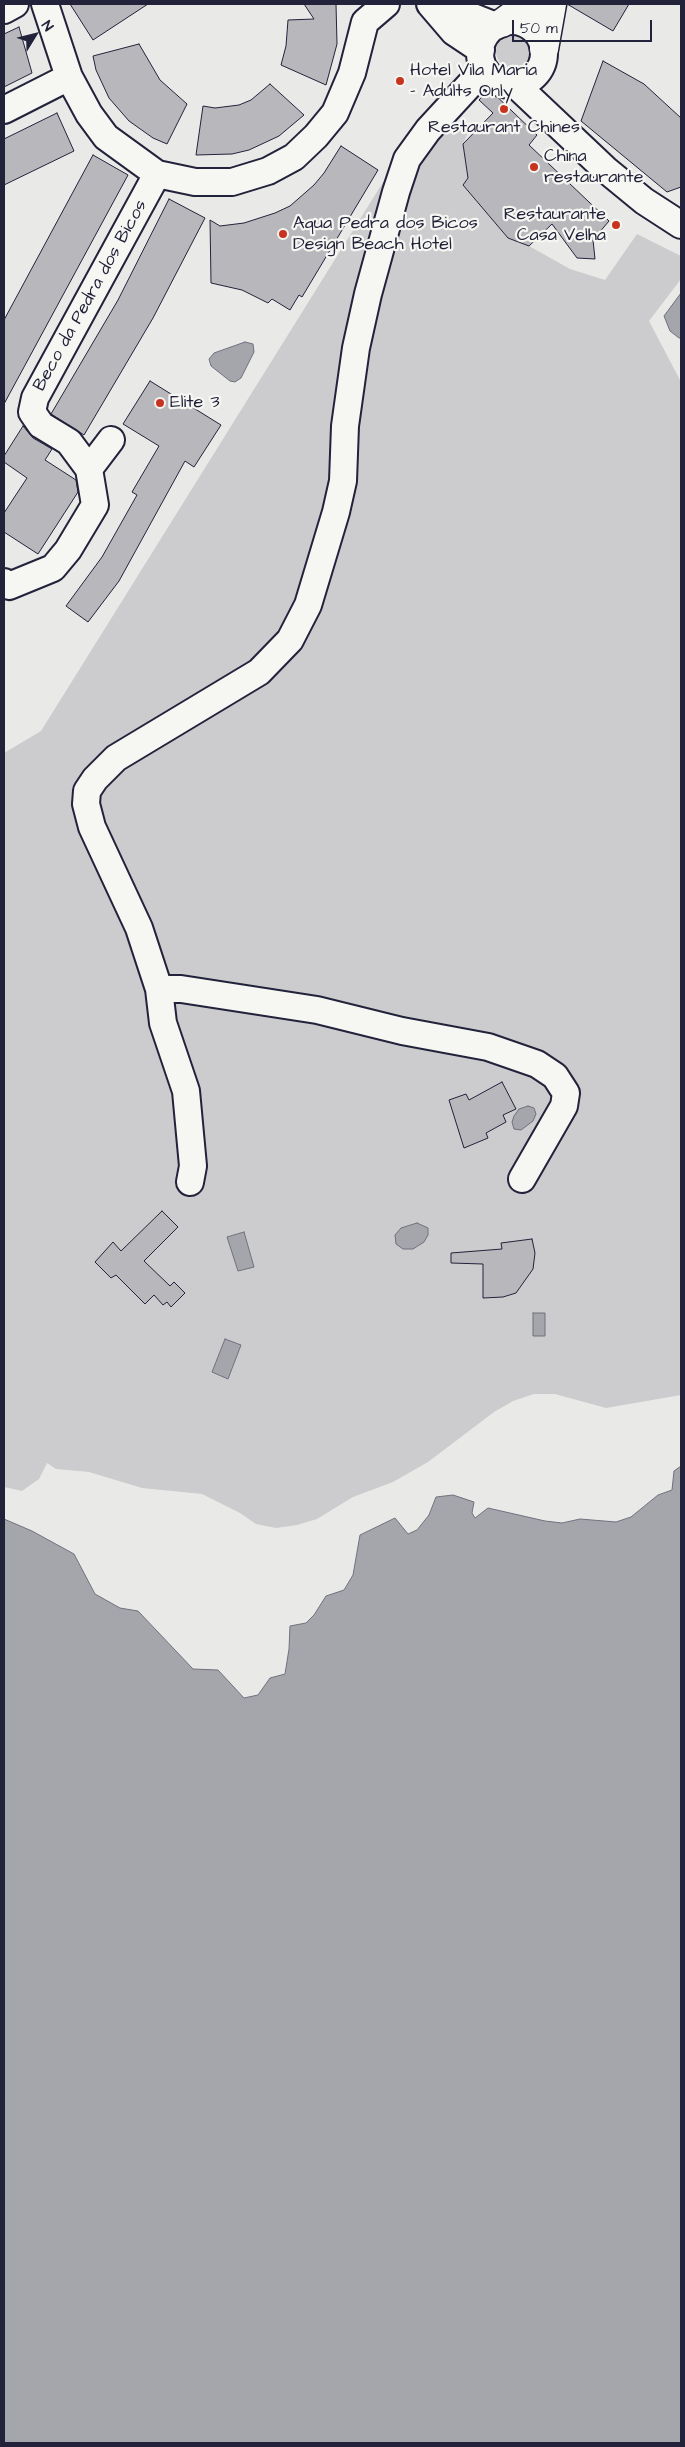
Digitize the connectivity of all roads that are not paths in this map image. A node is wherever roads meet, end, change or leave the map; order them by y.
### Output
1 (15, 4) edge
2 (45, 4) edge
3 (386, 4) edge
4 (430, 4) edge
5 (450, 4) edge
6 (528, 4) edge
7 (552, 4) edge
8 (4, 10) edge
9 (498, 24) junction
10 (543, 58) junction
11 (483, 60) junction
12 (70, 77) junction
13 (516, 85) junction
14 (4, 110) edge
15 (565, 131) junction
16 (157, 174) junction
17 (681, 225) edge
18 (111, 440) dead end
19 (89, 469) junction
20 (4, 582) edge
21 (159, 989) junction
22 (522, 1179) dead end
23 (190, 1182) dead end

1 - 8 street
2 - 12 street
3 - 16 street
4 - 11 street
5 - 9 street
6 - 9 main road
7 - 10 main road
9 - 10 street
9 - 11 street
10 - 13 street
10 - 15 street
11 - 13 street
11 - 21 street
12 - 14 street
12 - 16 street
13 - 15 street
15 - 17 street
16 - 19 street, Beco da Pedra dos Bicos
18 - 19 street
19 - 20 street, Beco da Pedra dos Bicos
21 - 22 street
21 - 23 street

